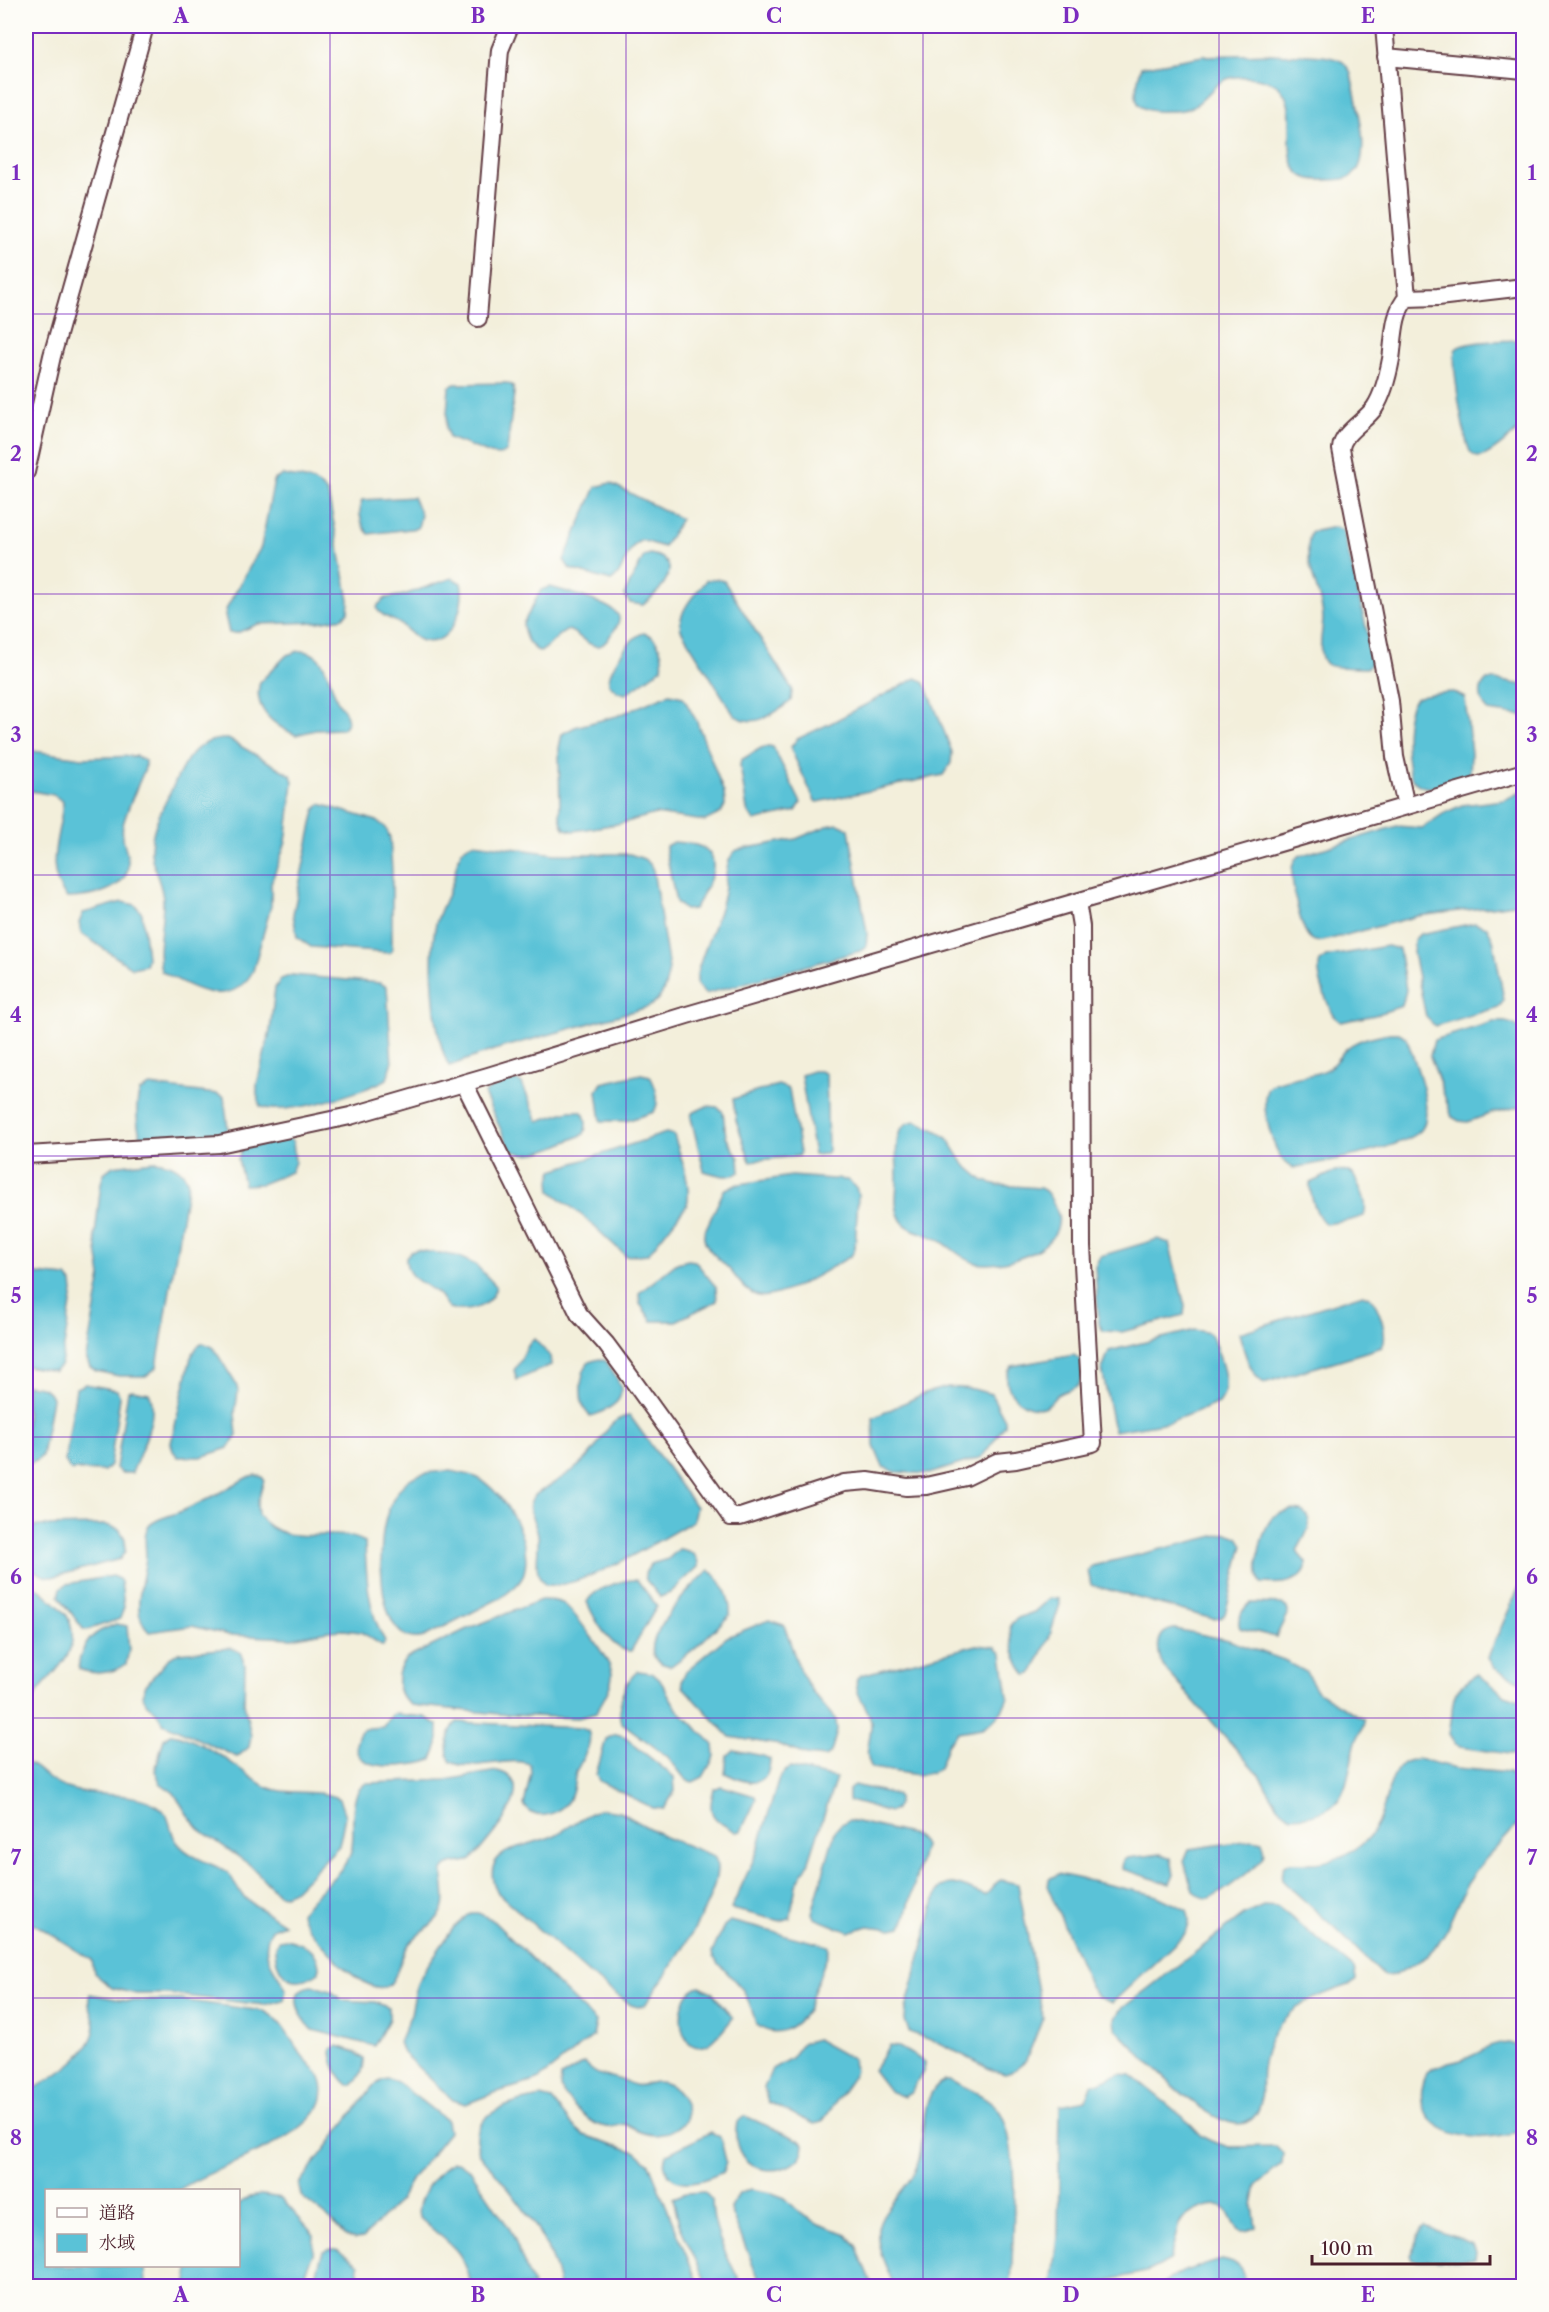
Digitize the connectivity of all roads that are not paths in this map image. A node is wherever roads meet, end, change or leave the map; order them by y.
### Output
1 (145, 26) edge
2 (510, 26) edge
3 (1384, 26) edge
4 (1386, 57) junction
5 (1524, 70) edge
6 (1524, 287) edge
7 (1407, 298) junction
8 (478, 318) dead end
9 (26, 472) edge
10 (1524, 772) edge
11 (1406, 806) junction
12 (1077, 902) junction
13 (464, 1083) junction
14 (26, 1155) edge

1 - 9 street
2 - 8 street
3 - 4 street
4 - 5 street
4 - 7 street
6 - 7 street
7 - 11 street
10 - 11 street
11 - 12 street
12 - 13 street
12 - 13 street
13 - 14 street

